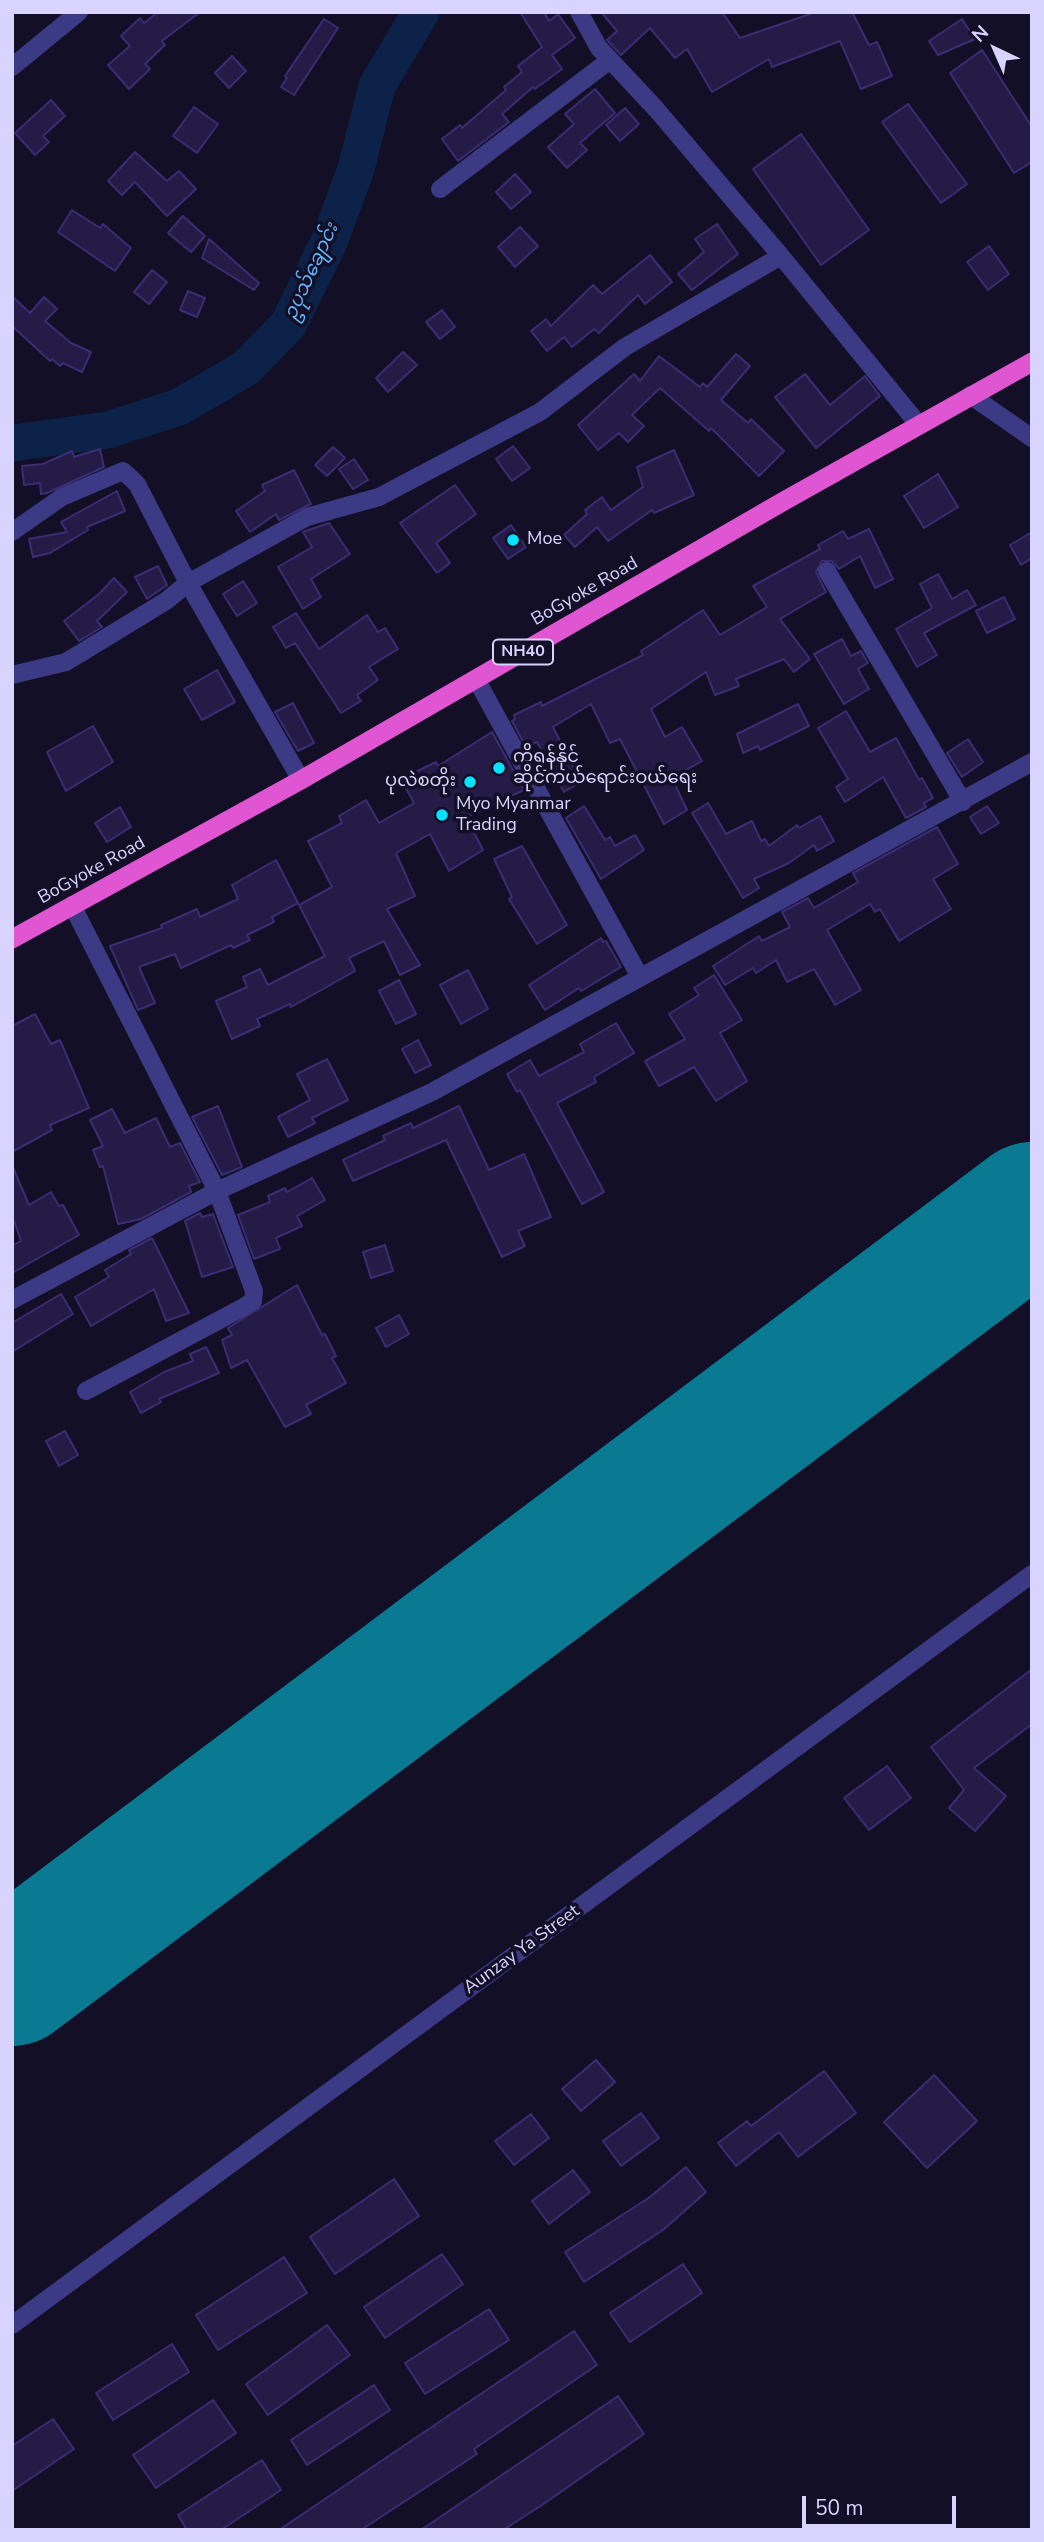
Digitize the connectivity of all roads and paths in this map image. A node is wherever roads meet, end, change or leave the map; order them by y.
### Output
1 (79, 12) edge
2 (579, 12) edge
3 (610, 60) junction
4 (12, 67) edge
5 (440, 189) dead end
6 (780, 256) junction
7 (1032, 362) edge
8 (970, 395) junction
9 (919, 425) junction
10 (1032, 438) edge
11 (12, 532) edge
12 (827, 571) dead end
13 (188, 583) junction
14 (12, 675) edge
15 (476, 679) junction
16 (1032, 762) edge
17 (301, 780) junction
18 (963, 802) junction
19 (72, 905) junction
20 (12, 939) edge
21 (640, 977) junction
22 (217, 1191) junction
23 (12, 1300) edge
24 (86, 1391) dead end
25 (1032, 1574) edge
26 (12, 2325) edge

1 - 4 street
2 - 3 street
3 - 5 street
3 - 6 street
6 - 9 street
6 - 13 street
7 - 8 highway, BoGyoke Road / NH40
8 - 9 highway, BoGyoke Road / NH40
8 - 10 street
9 - 15 highway, BoGyoke Road / NH40
11 - 13 street
12 - 18 street
13 - 14 street
13 - 17 street
15 - 17 highway, BoGyoke Road / NH40
15 - 21 street
16 - 18 street
17 - 19 highway, BoGyoke Road / NH40
18 - 21 street
19 - 20 highway, BoGyoke Road / NH40
19 - 22 street
21 - 22 street
22 - 23 street
22 - 24 street
25 - 26 street, Aunzay Ya Street

